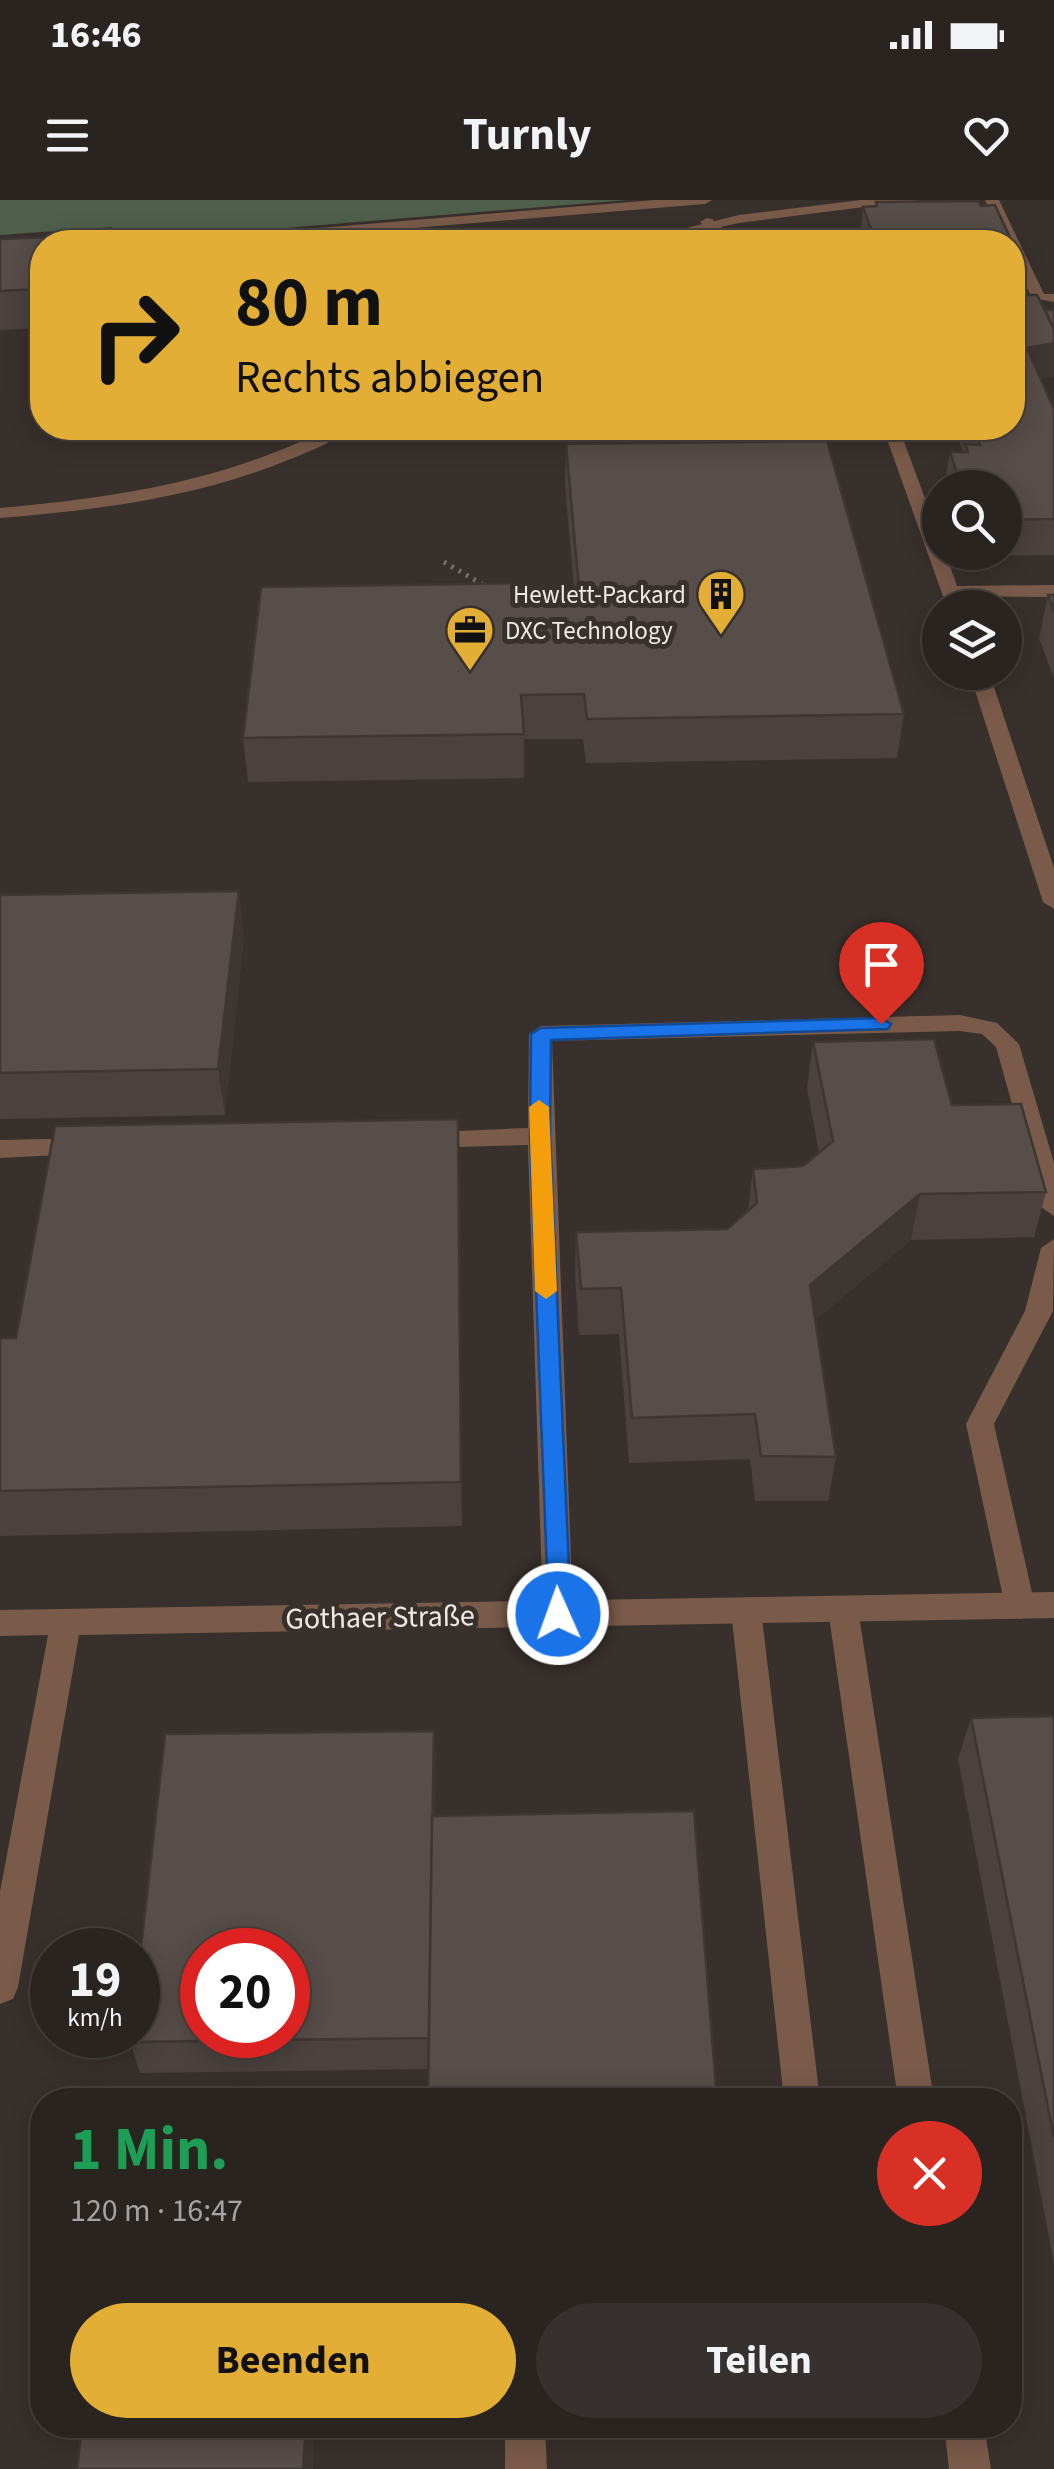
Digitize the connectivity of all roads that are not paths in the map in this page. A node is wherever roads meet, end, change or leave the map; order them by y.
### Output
1 (705, 200) edge
2 (912, 200) edge
3 (992, 200) edge
4 (707, 222) junction
5 (344, 230) edge
6 (679, 230) edge
7 (717, 230) edge
8 (1006, 230) edge
9 (1025, 269) edge
10 (1054, 298) edge
11 (318, 440) edge
12 (896, 440) edge
13 (922, 499) edge
14 (0, 513) edge
15 (944, 570) edge
16 (1054, 591) edge
17 (985, 690) edge
18 (1054, 902) edge
19 (540, 1136) junction
20 (405, 1140) edge
21 (116, 1146) edge
22 (0, 1150) edge
23 (1054, 1207) edge
24 (1054, 1248) edge
25 (1054, 1605) edge
26 (1020, 1606) junction
27 (843, 1609) junction
28 (746, 1610) junction
29 (558, 1614) junction
30 (66, 1622) junction
31 (0, 1623) edge
32 (0, 1987) edge
33 (801, 2088) edge
34 (914, 2088) edge
35 (525, 2438) edge
36 (966, 2438) edge
37 (526, 2469) edge
38 (970, 2469) edge

1 - 5 street
2 - 4 street
3 - 8 street
4 - 6 street
4 - 7 street
9 - 10 street
11 - 14 street
12 - 13 street
15 - 16 street
17 - 18 street
19 - 20 street
19 - 23 street
19 - 29 street
21 - 22 street
24 - 26 street
25 - 26 street, Gothaer Straße
26 - 27 street, Gothaer Straße
27 - 28 street, Gothaer Straße
27 - 34 street
28 - 29 street, Gothaer Straße
28 - 33 street
29 - 30 street, Gothaer Straße
30 - 31 street, Gothaer Straße
30 - 32 street
35 - 37 street
36 - 38 street

